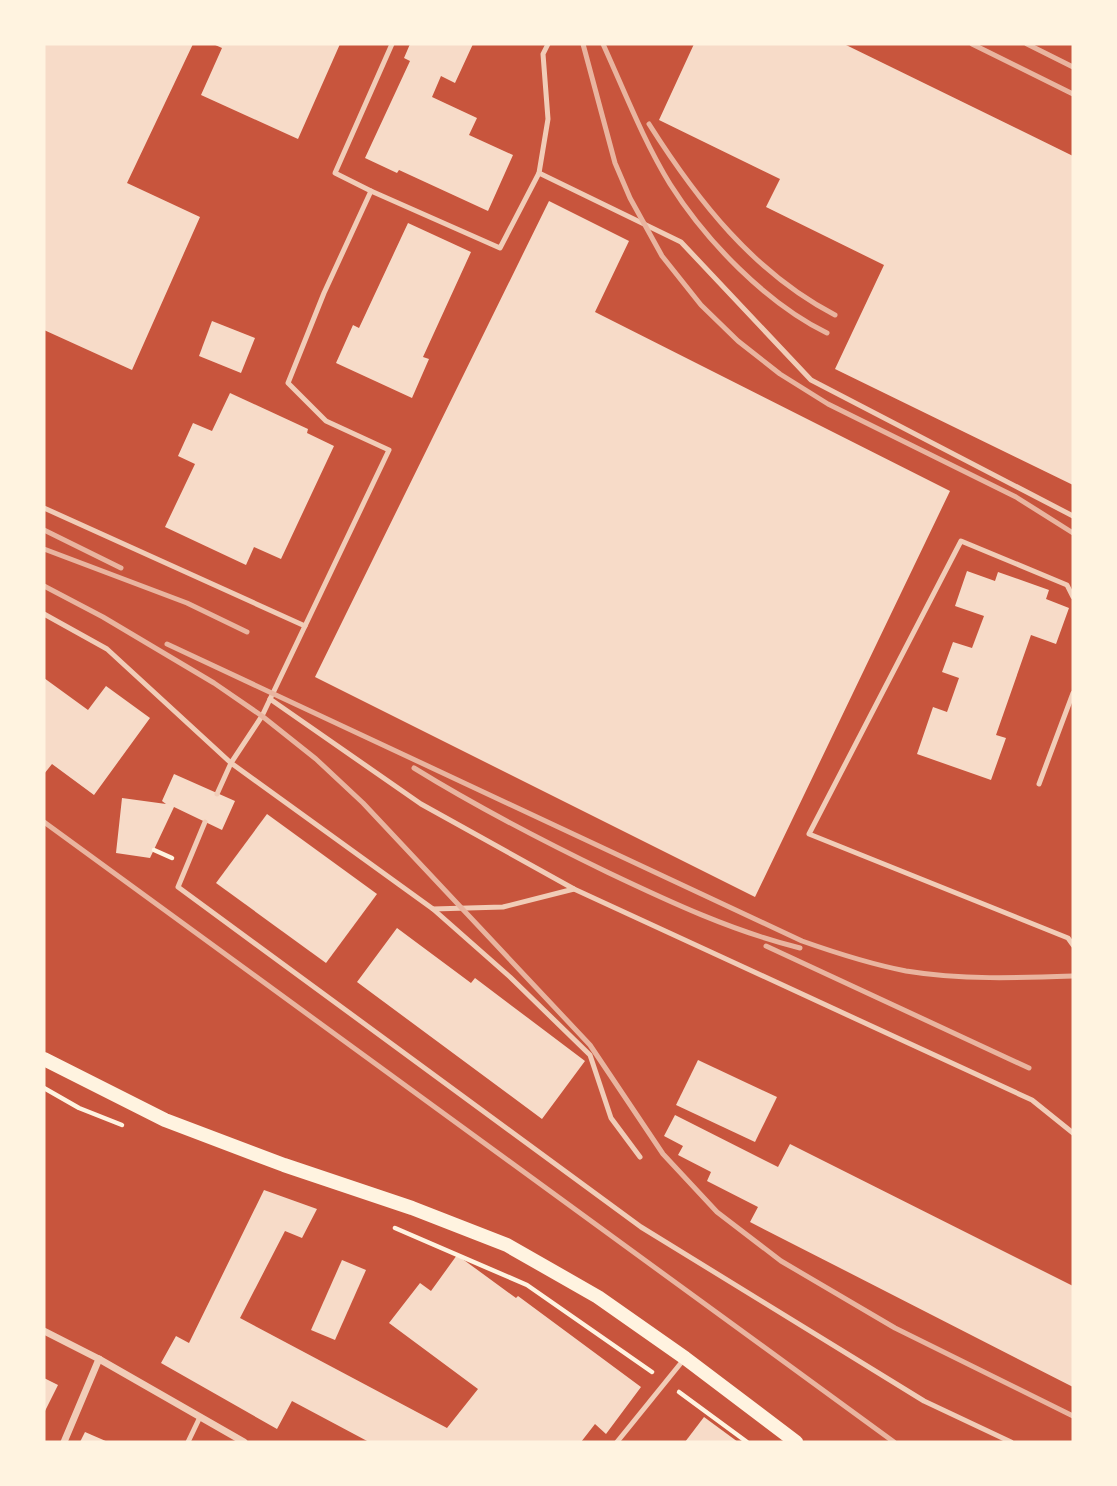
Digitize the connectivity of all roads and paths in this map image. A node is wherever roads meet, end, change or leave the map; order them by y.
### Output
1 (392, 44) edge
2 (548, 44) edge
3 (539, 173) junction
4 (371, 191) junction
5 (44, 508) edge
6 (1073, 516) edge
7 (1073, 597) edge
8 (44, 614) edge
9 (305, 626) junction
10 (1073, 692) edge
11 (270, 699) junction
12 (231, 762) junction
13 (1040, 784) dead end
14 (217, 794) dead end
15 (205, 822) dead end
16 (574, 889) junction
17 (433, 909) junction
18 (1073, 945) edge
19 (44, 1059) edge
20 (44, 1088) edge
21 (129, 1128) dead end
22 (1073, 1133) edge
23 (640, 1157) dead end
24 (390, 1226) dead end
25 (44, 1331) edge
26 (685, 1358) junction
27 (99, 1359) junction
28 (665, 1382) junction
29 (200, 1417) junction
30 (64, 1442) edge
31 (188, 1442) edge
32 (244, 1442) edge
33 (617, 1442) edge
34 (747, 1442) edge
35 (796, 1442) edge
36 (1011, 1442) edge

1 - 4 lane
2 - 3 lane
3 - 4 lane
3 - 6 lane
4 - 9 lane
5 - 9 lane
7 - 18 lane
8 - 12 lane
9 - 11 lane
10 - 13 lane
11 - 12 lane
11 - 16 lane
12 - 14 lane
12 - 17 lane
15 - 36 lane
16 - 17 lane
16 - 22 lane
17 - 23 lane
19 - 26 main road
20 - 21 path
24 - 28 path
25 - 27 street
26 - 28 lane
26 - 35 main road
27 - 29 street
27 - 30 street
28 - 33 lane
28 - 34 path
29 - 31 lane
29 - 32 street

